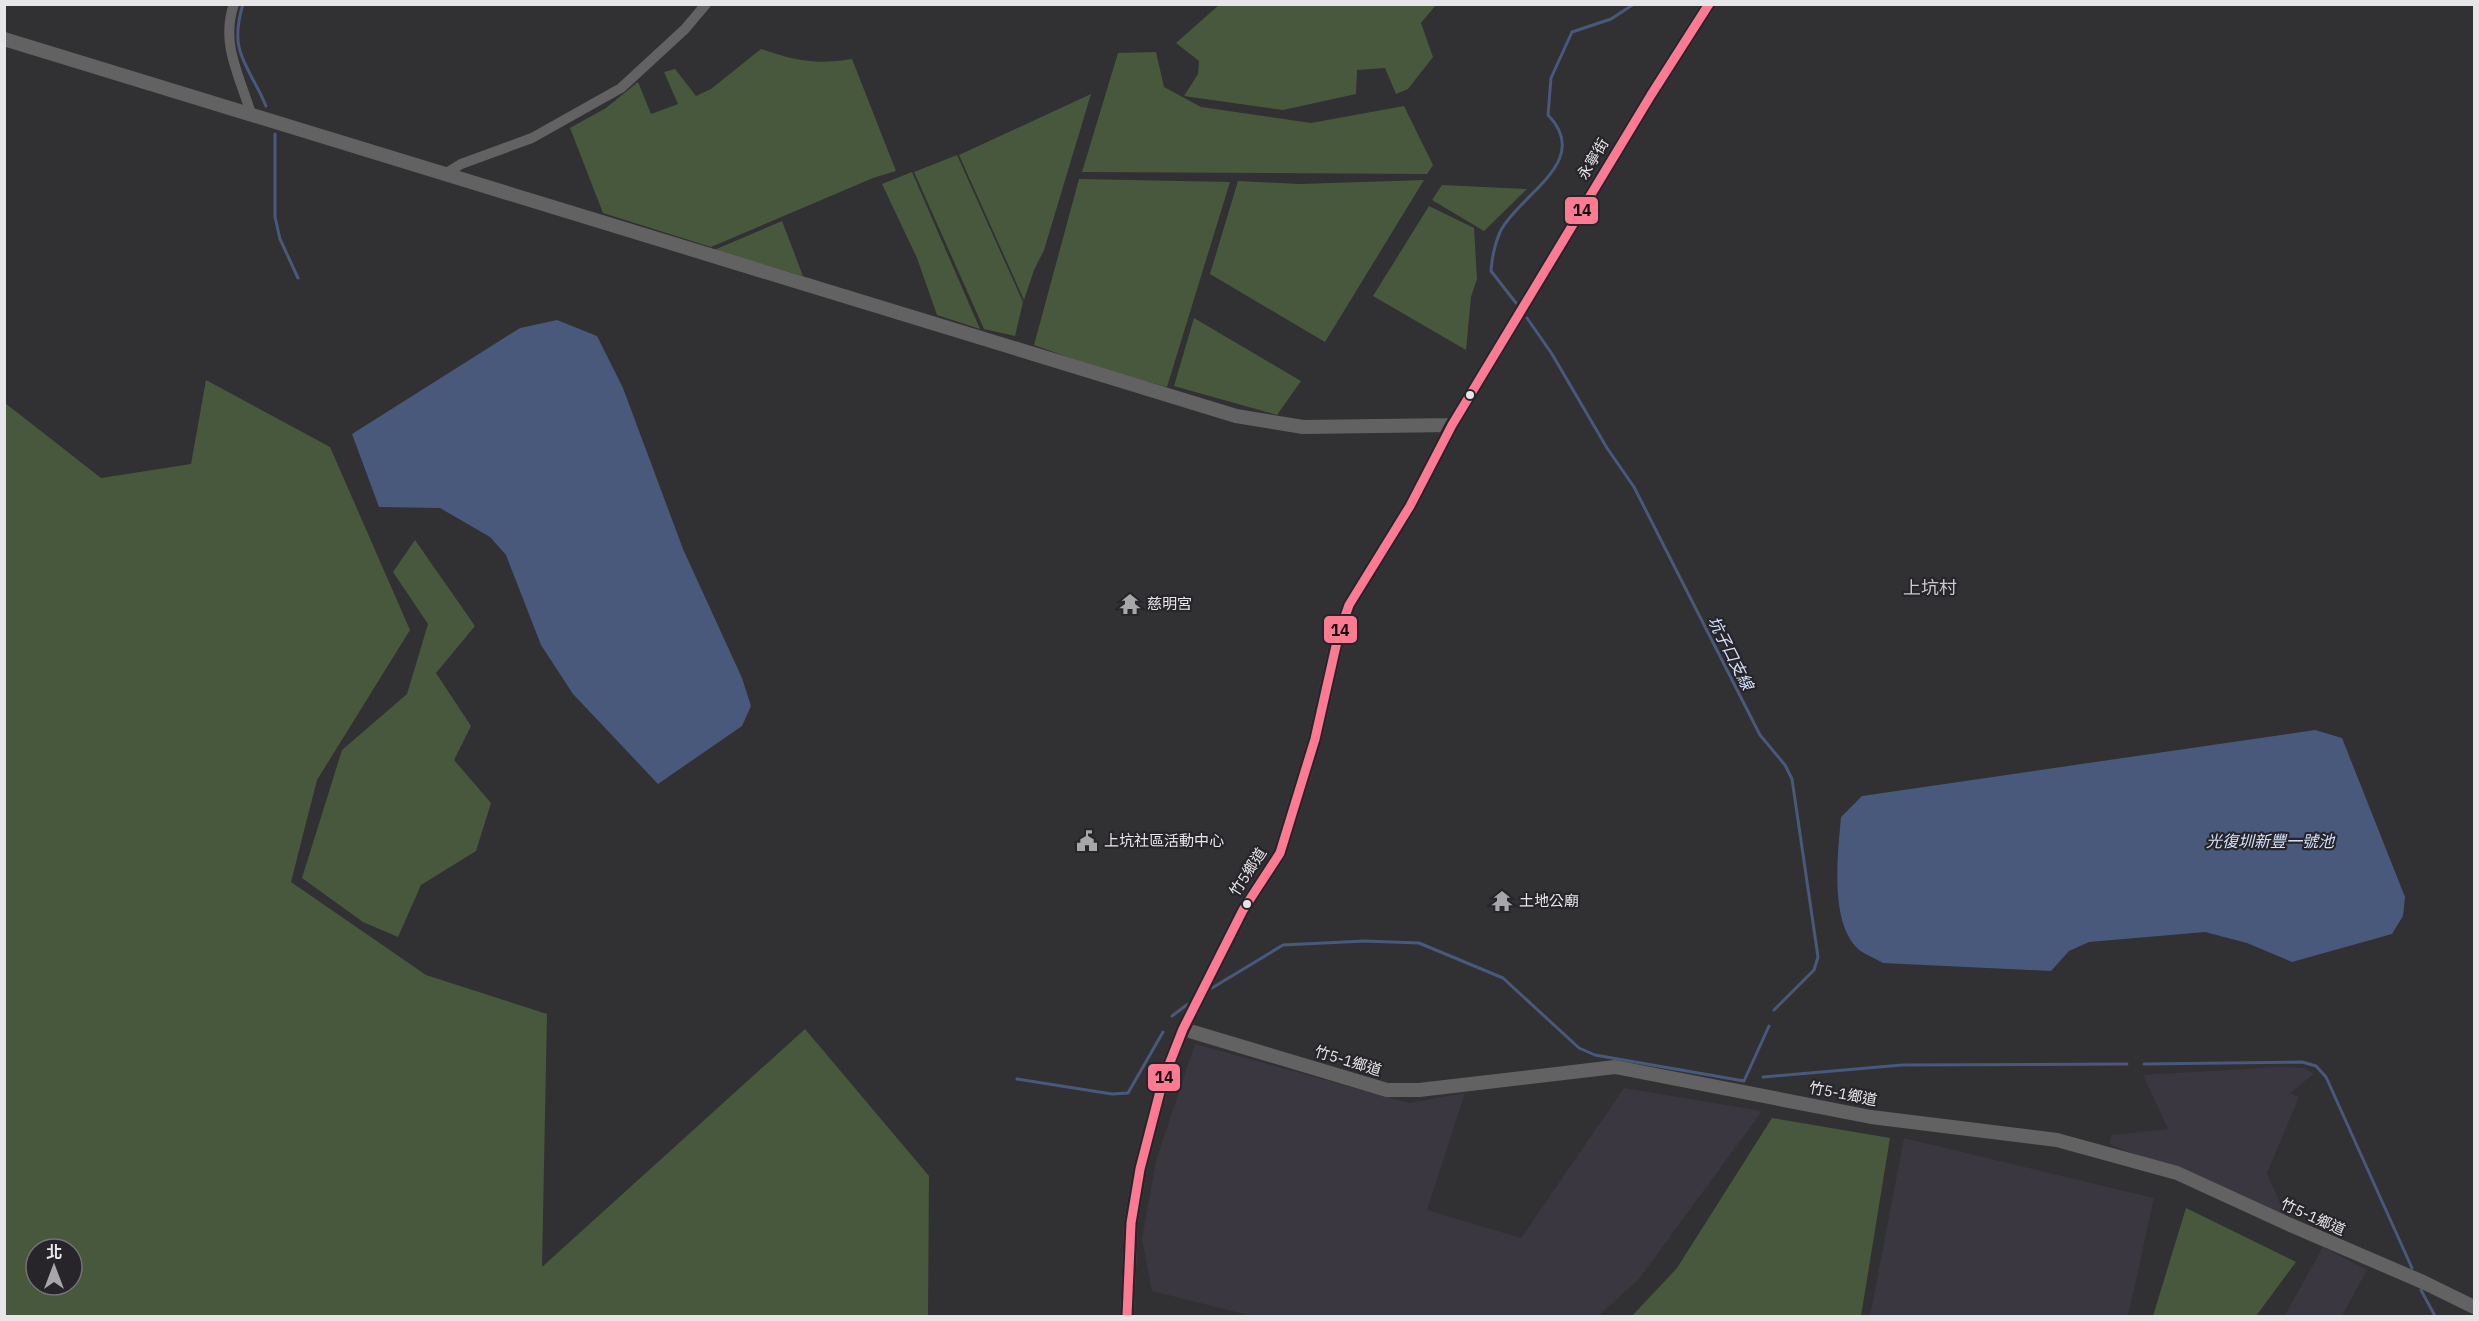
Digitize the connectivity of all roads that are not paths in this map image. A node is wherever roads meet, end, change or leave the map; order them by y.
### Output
1 (234, 4) edge
2 (706, 4) edge
3 (1709, 4) edge
4 (4, 39) edge
5 (251, 114) junction
6 (446, 174) junction
7 (1452, 425) junction
8 (1183, 1029) junction
9 (2475, 1307) edge
10 (1126, 1317) edge

1 - 5 street
2 - 6 street
3 - 7 street, 永寧街
4 - 5 street
5 - 6 street
6 - 7 street
7 - 8 street, 竹5鄉道
8 - 9 street, 竹5-1鄉道
8 - 10 street, 竹5鄉道

